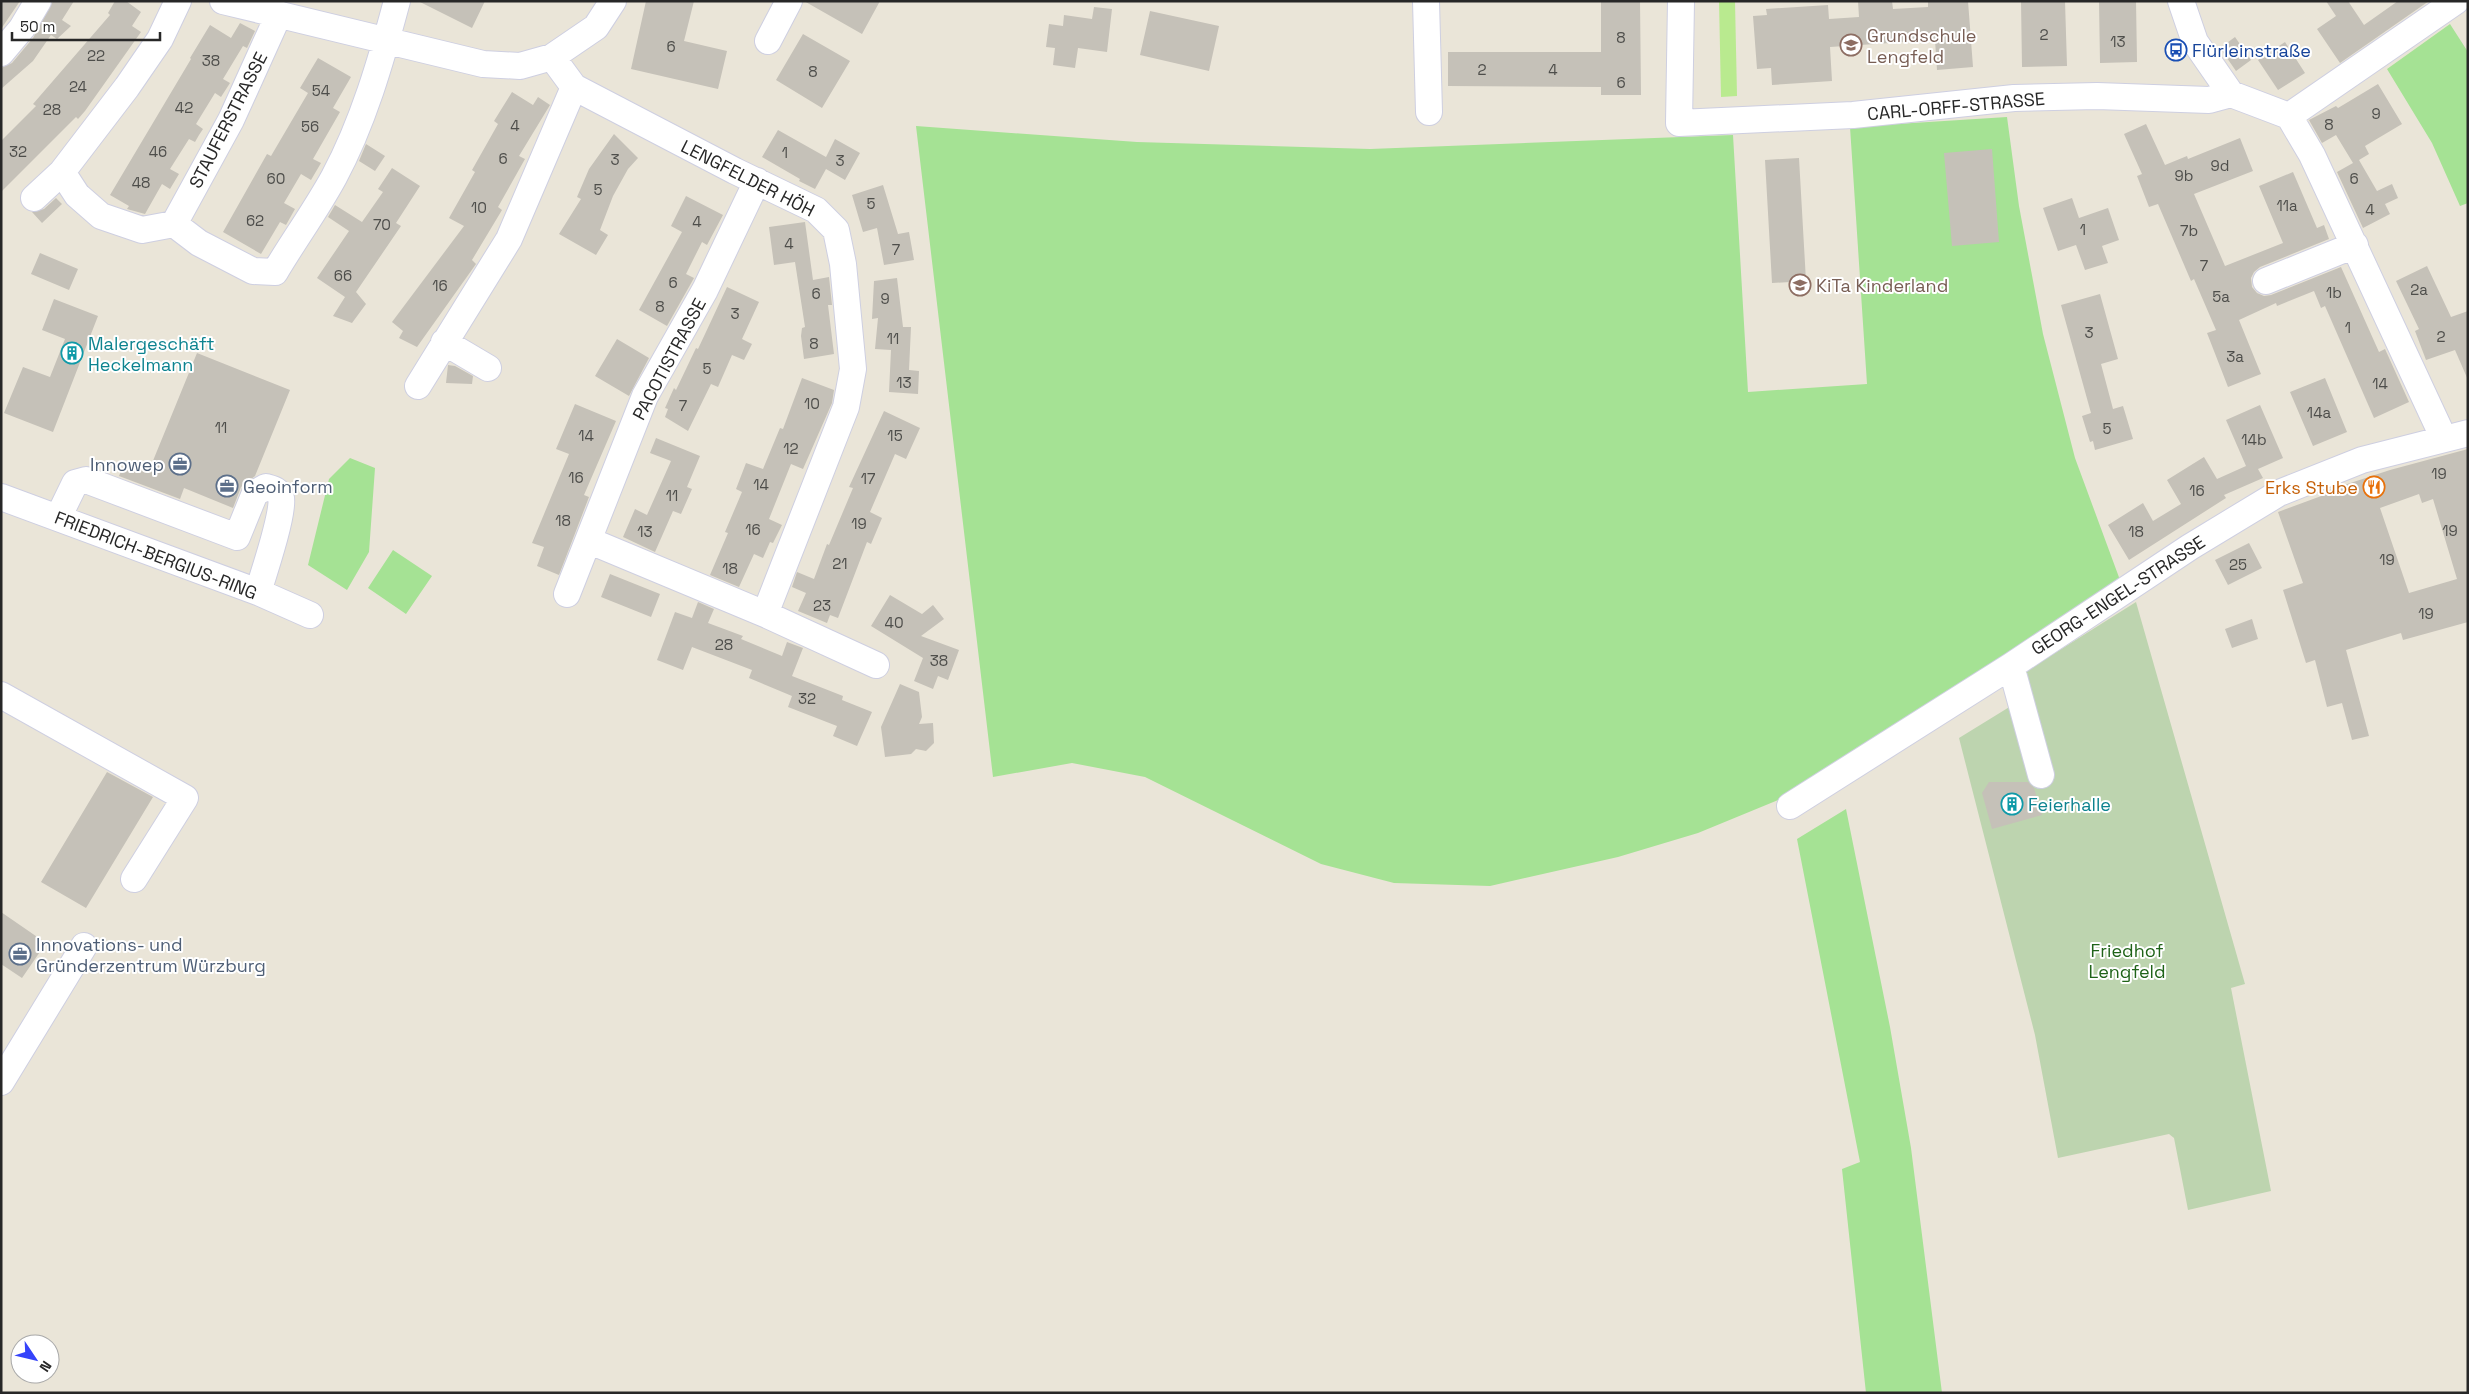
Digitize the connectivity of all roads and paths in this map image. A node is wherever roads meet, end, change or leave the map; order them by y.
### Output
1 (38, 1) edge
2 (178, 1) edge
3 (223, 1) edge
4 (397, 1) edge
5 (613, 1) edge
6 (789, 1) edge
7 (1426, 1) edge
8 (1681, 1) edge
9 (2181, 1) edge
10 (2456, 1) edge
11 (279, 14) junction
12 (386, 41) junction
13 (768, 41) dead end
14 (1, 53) edge
15 (552, 57) junction
16 (574, 87) junction
17 (2231, 94) junction
18 (1430, 112) dead end
19 (2289, 116) junction
20 (62, 172) junction
21 (757, 181) junction
22 (34, 198) dead end
23 (174, 224) junction
24 (2355, 245) junction
25 (2266, 281) dead end
26 (444, 342) junction
27 (488, 368) dead end
28 (418, 386) dead end
29 (2456, 436) edge
30 (1, 497) edge
31 (58, 518) junction
32 (590, 541) junction
33 (258, 592) junction
34 (568, 594) dead end
35 (765, 614) junction
36 (310, 615) dead end
37 (876, 665) dead end
38 (2011, 666) junction
39 (1, 695) edge
40 (2041, 775) dead end
41 (1790, 806) dead end
42 (134, 879) dead end
43 (84, 946) dead end
44 (1, 1082) edge

1 - 14 street
2 - 20 street
3 - 11 street
4 - 12 street
5 - 15 street
6 - 13 street
7 - 18 street
8 - 17 street, CARL-ORFF-STRASSE
9 - 17 street
10 - 19 street
11 - 12 street
11 - 23 street, STAUFERSTRASSE
12 - 15 street
12 - 23 street
15 - 16 street, LENGFELDER HÖH
16 - 21 street, LENGFELDER HÖH
16 - 26 street
17 - 19 street
19 - 24 street
20 - 22 street
20 - 23 street
21 - 32 street, PACOTISTRASSE
21 - 35 street, LENGFELDER HÖH
24 - 25 street
24 - 29 street
26 - 27 street
26 - 28 street
29 - 38 street, GEORG-ENGEL-STRASSE
30 - 31 street, FRIEDRICH-BERGIUS-RING
31 - 33 street, FRIEDRICH-BERGIUS-RING
31 - 33 street
32 - 34 street, PACOTISTRASSE
32 - 35 street
33 - 36 street, FRIEDRICH-BERGIUS-RING
35 - 37 street
38 - 40 street
38 - 41 street, GEORG-ENGEL-STRASSE
39 - 42 street
43 - 44 street

